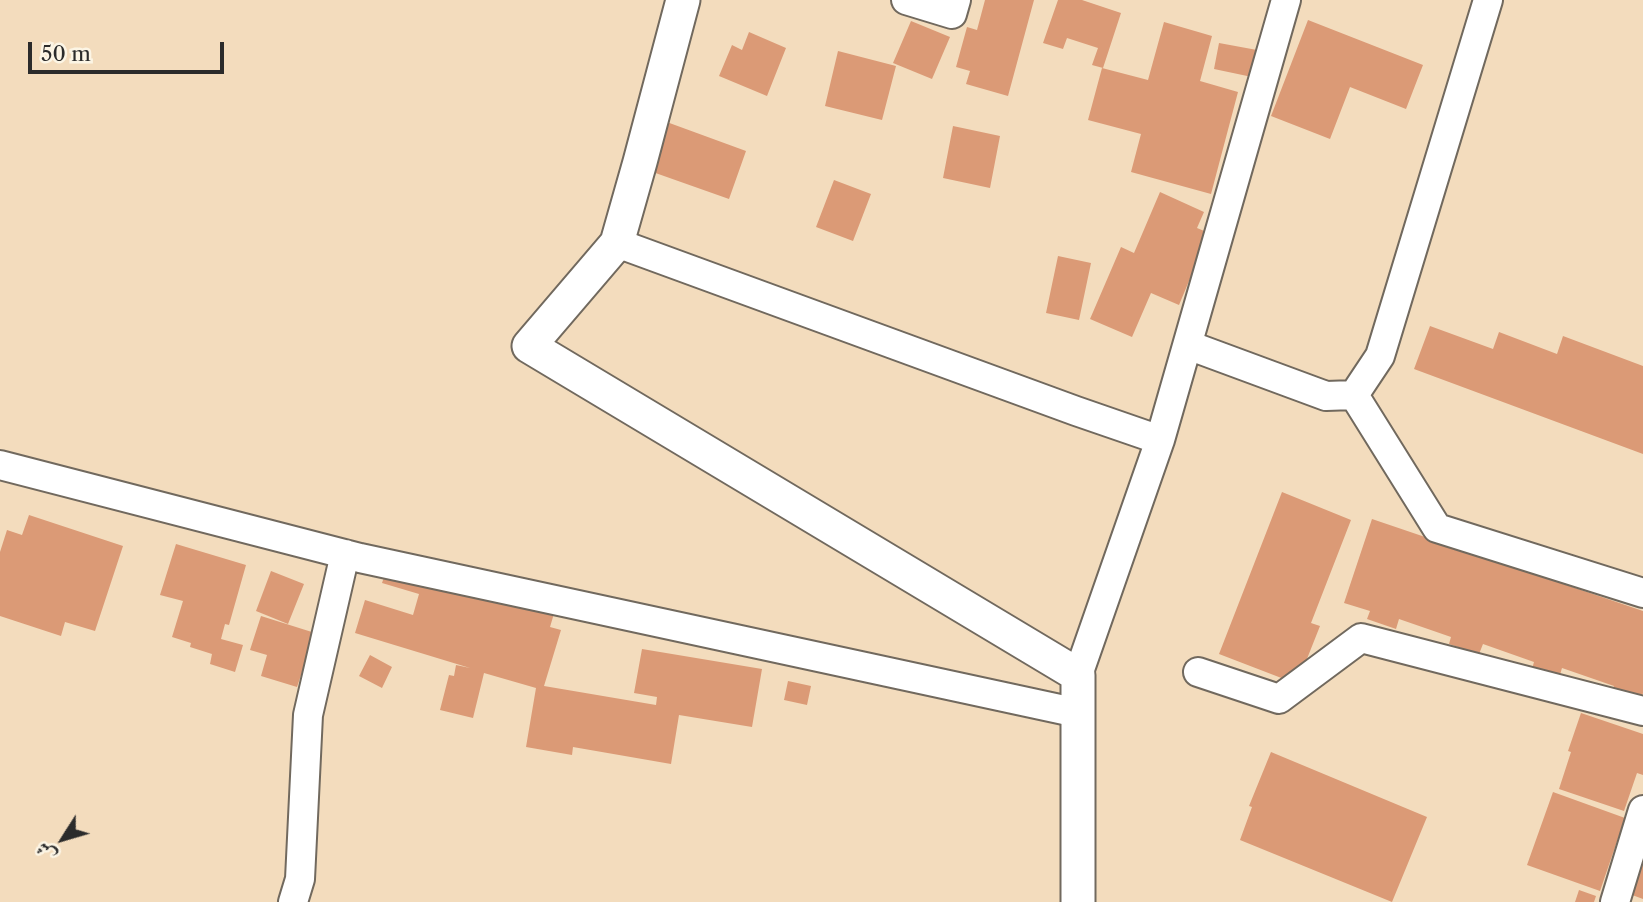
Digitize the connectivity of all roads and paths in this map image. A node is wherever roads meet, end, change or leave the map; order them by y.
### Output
1 (683, 0) edge
2 (906, 0) edge
3 (956, 0) edge
4 (1286, 0) edge
5 (1488, 0) edge
6 (617, 243) junction
7 (1188, 345) junction
8 (1354, 396) junction
9 (1160, 440) junction
10 (0, 466) edge
11 (345, 554) junction
12 (1643, 593) edge
13 (1198, 672) dead end
14 (1078, 675) junction
15 (1643, 711) edge
16 (1078, 713) junction
17 (1643, 810) edge
18 (292, 902) edge
19 (1078, 902) edge
20 (1615, 902) edge

1 - 6 street
2 - 3 street
4 - 7 street
5 - 8 street
6 - 9 street
6 - 14 street
7 - 8 street
7 - 9 street
8 - 12 street
9 - 14 street
10 - 11 street
11 - 16 street
11 - 18 street
13 - 15 street
14 - 16 street
16 - 19 street
17 - 20 street

